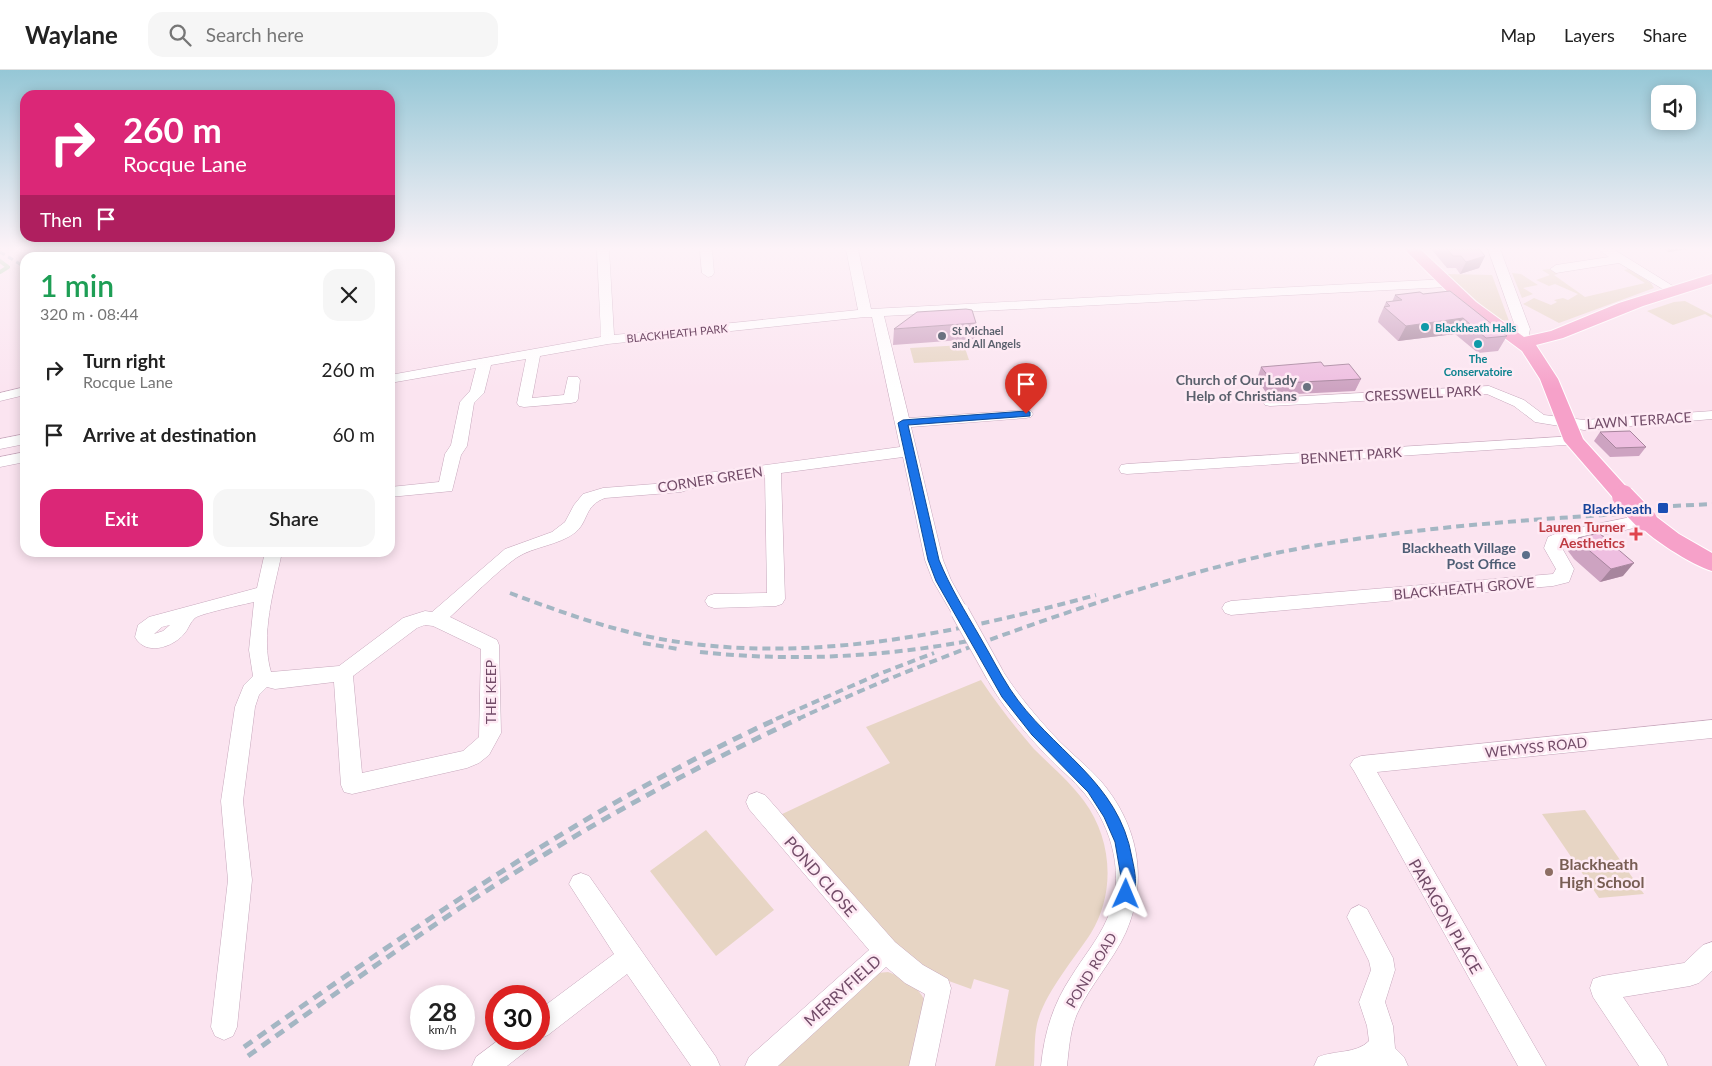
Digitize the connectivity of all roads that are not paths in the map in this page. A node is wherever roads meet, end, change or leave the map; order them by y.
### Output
1 (606, 295) edge
2 (866, 295) edge
3 (1199, 295) edge
4 (1460, 295) edge
5 (1511, 295) edge
6 (1661, 295) edge
7 (871, 312) junction
8 (608, 340) junction
9 (1522, 342) junction
10 (534, 352) junction
11 (485, 361) junction
12 (395, 378) edge
13 (573, 380) dead end
14 (20, 392) edge
15 (0, 397) edge
16 (1270, 402) dead end
17 (1026, 414) dead end
18 (1712, 415) edge
19 (903, 423) junction
20 (1571, 432) junction
21 (20, 440) edge
22 (0, 444) edge
23 (909, 451) junction
24 (20, 458) edge
25 (0, 462) edge
26 (773, 469) junction
27 (1127, 470) dead end
28 (395, 492) edge
29 (1646, 520) junction
30 (273, 557) edge
31 (1712, 563) edge
32 (265, 592) junction
33 (714, 601) dead end
34 (1231, 608) dead end
35 (188, 613) dead end
36 (436, 618) junction
37 (343, 673) junction
38 (263, 678) junction
39 (1712, 729) edge
40 (1360, 765) joint
41 (757, 802) dead end
42 (581, 884) dead end
43 (1360, 917) dead end
44 (886, 951) junction
45 (1712, 954) edge
46 (630, 957) junction
47 (550, 1018) edge
48 (224, 1027) dead end
49 (506, 1050) edge
50 (1378, 1061) edge
51 (485, 1066) edge
52 (707, 1066) edge
53 (758, 1066) edge
54 (922, 1066) edge
55 (1054, 1066) edge
56 (1327, 1066) edge
57 (1533, 1066) edge
58 (1655, 1066) edge

1 - 8 street
2 - 7 street, POND ROAD
3 - 7 street, BLACKHEATH PARK
4 - 9 main road
5 - 9 street
6 - 9 main road
7 - 8 street, BLACKHEATH PARK
7 - 19 street, POND ROAD
8 - 10 street, BLACKHEATH PARK
9 - 20 main road
10 - 11 street, BLACKHEATH PARK
10 - 13 street
11 - 12 street, BLACKHEATH PARK
11 - 28 street
14 - 15 street
16 - 20 street, CRESSWELL PARK
17 - 19 street
18 - 20 street, LAWN TERRACE
19 - 23 street, POND ROAD
20 - 27 street, BENNETT PARK
20 - 29 main road, bridge
21 - 22 street
23 - 26 street, CORNER GREEN
23 - 55 street, POND ROAD, bridge
24 - 25 street
26 - 33 street
26 - 36 street, CORNER GREEN
29 - 31 main road
29 - 34 street, BLACKHEATH GROVE
30 - 32 street
32 - 35 street
32 - 38 street
36 - 37 street
36 - 37 street, THE KEEP
37 - 38 street
38 - 48 street
39 - 40 street, WEMYSS ROAD
40 - 57 street, PARAGON PLACE
41 - 44 street, POND CLOSE
42 - 46 street
43 - 50 street
44 - 53 street, MERRYFIELD
44 - 54 street, MERRYFIELD
45 - 58 street
46 - 47 street
46 - 52 street
49 - 51 street
50 - 56 street

